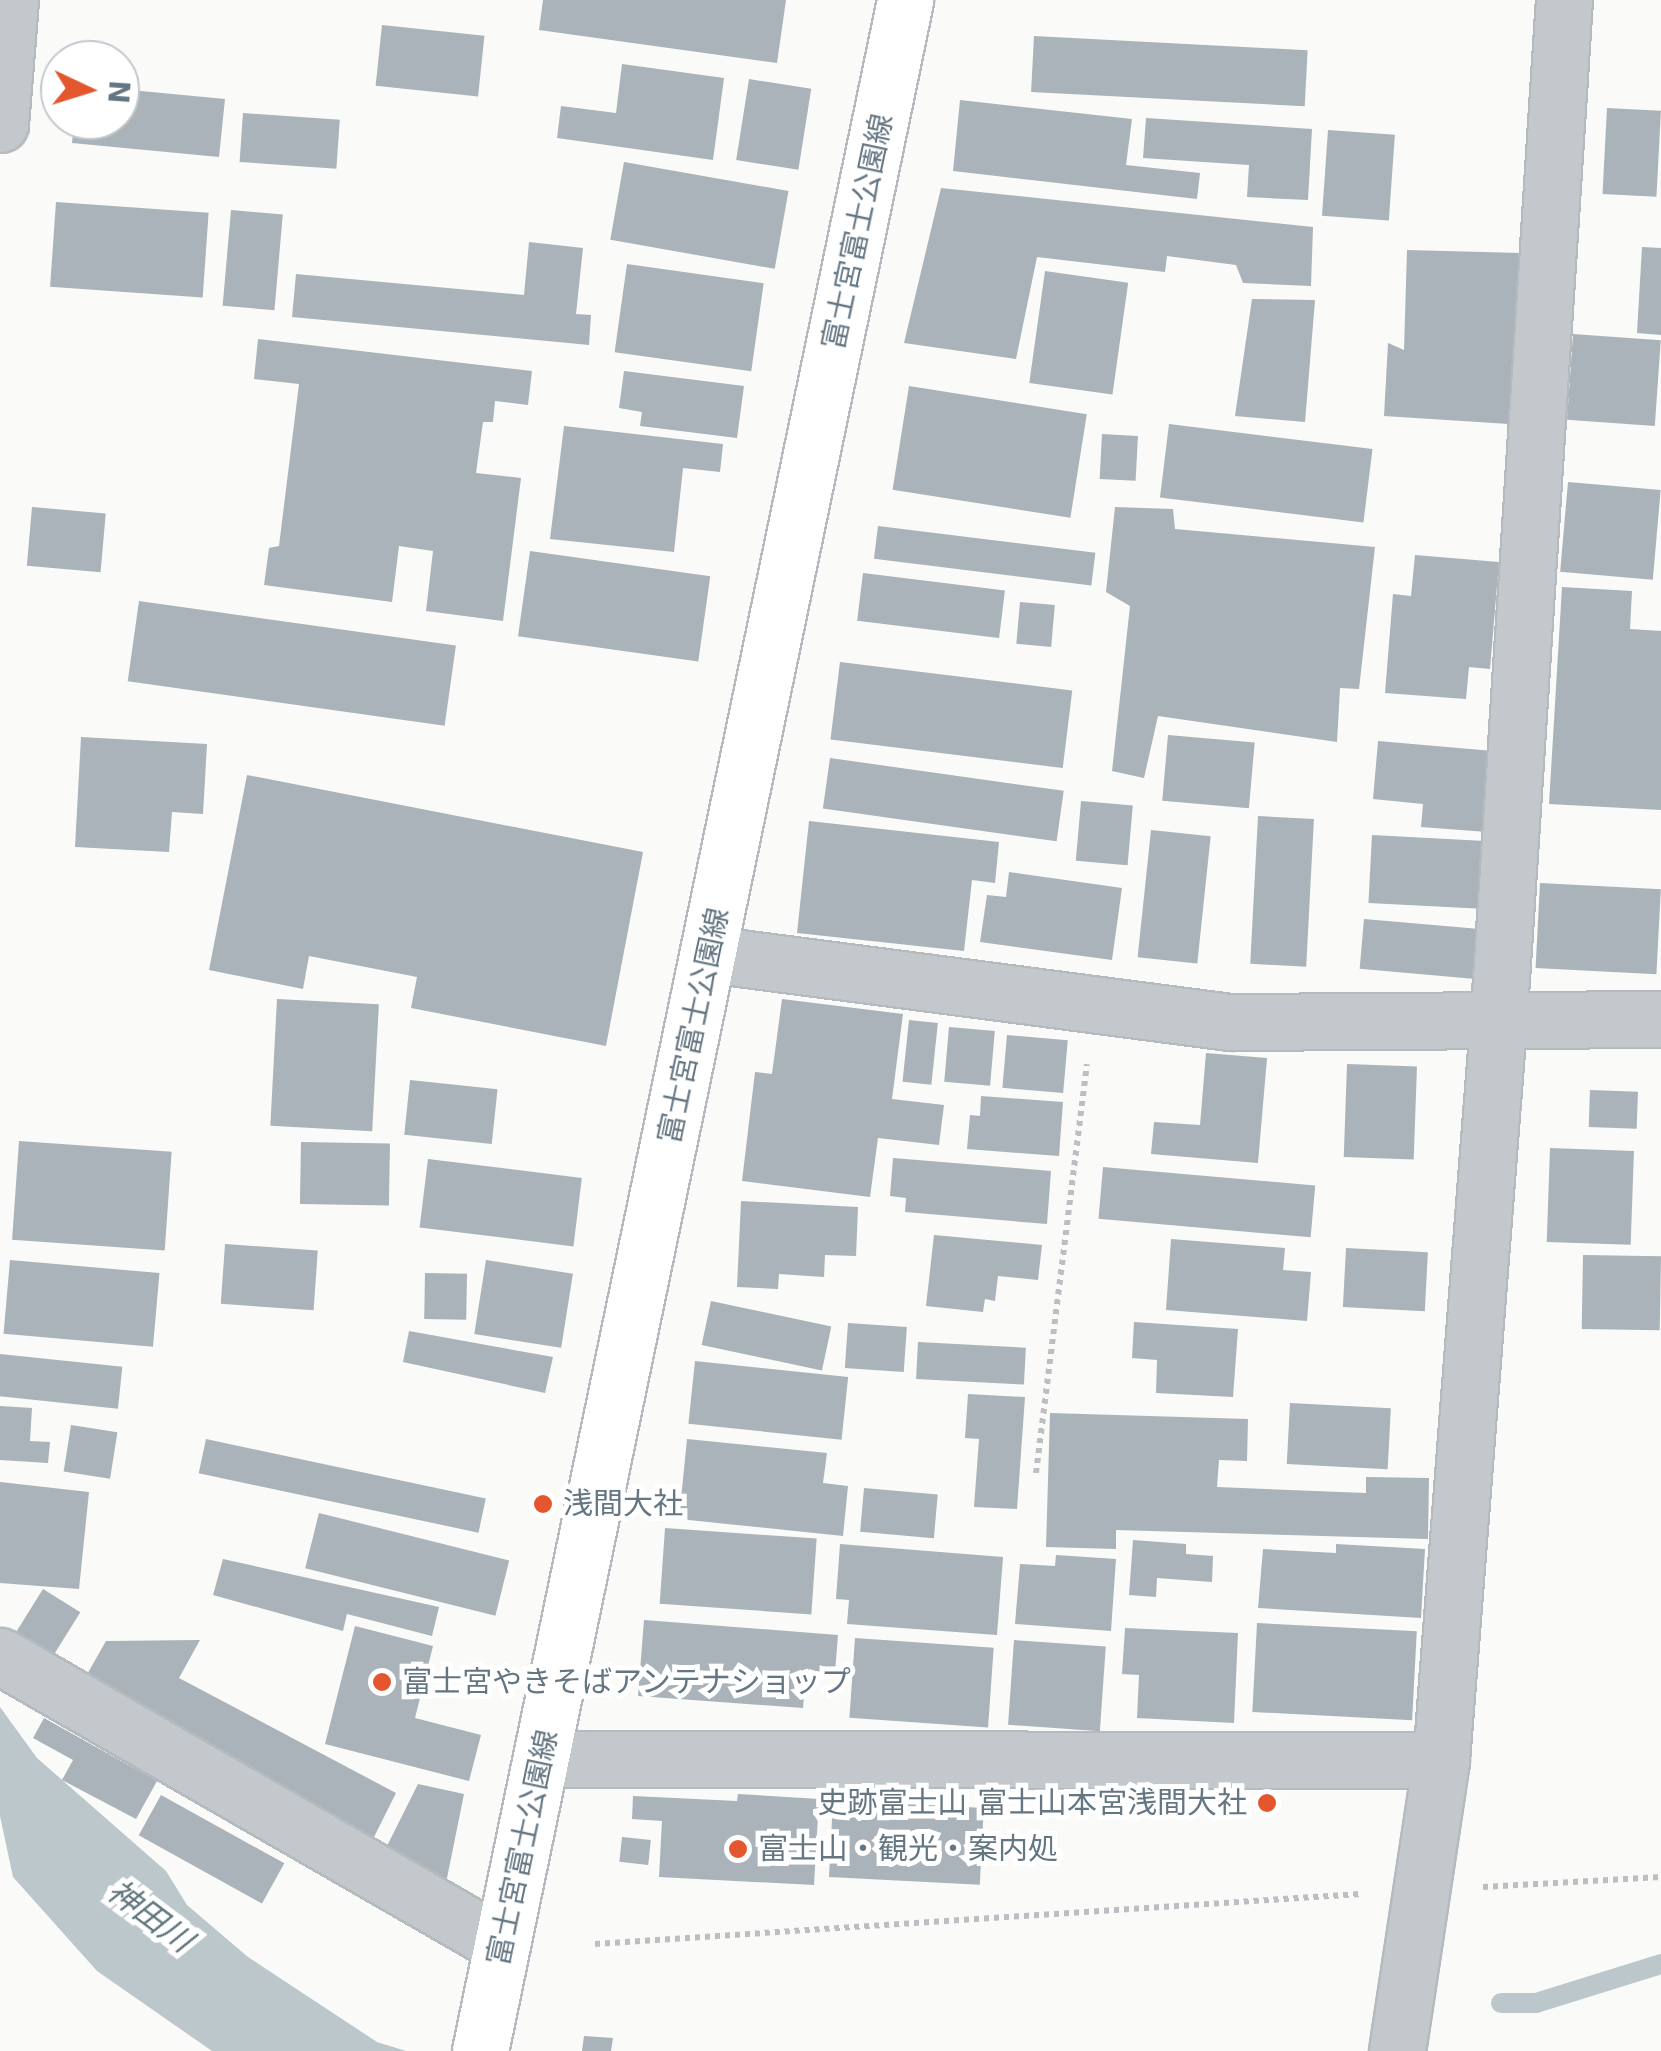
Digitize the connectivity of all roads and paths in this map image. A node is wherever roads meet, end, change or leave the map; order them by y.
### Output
1 (10, 0) edge
2 (906, 0) edge
3 (1564, 0) edge
4 (0, 124) edge
5 (709, 954) junction
6 (1094, 1008) junction
7 (1661, 1019) edge
8 (1498, 1025) junction
9 (1036, 1473) dead end
10 (0, 1656) edge
11 (542, 1759) junction
12 (1441, 1760) junction
13 (1069, 1911) dead end
14 (595, 1944) dead end
15 (502, 1945) junction
16 (480, 2051) edge
17 (1397, 2051) edge

1 - 4 street
2 - 5 main road, 富士宮富士公園線
3 - 8 street
5 - 6 street
5 - 11 main road, 富士宮富士公園線
6 - 8 street
6 - 9 path
7 - 8 street
8 - 12 street
10 - 15 street
11 - 12 street
11 - 15 main road, 富士宮富士公園線
12 - 17 street
13 - 14 path
15 - 16 main road, 富士宮富士公園線

